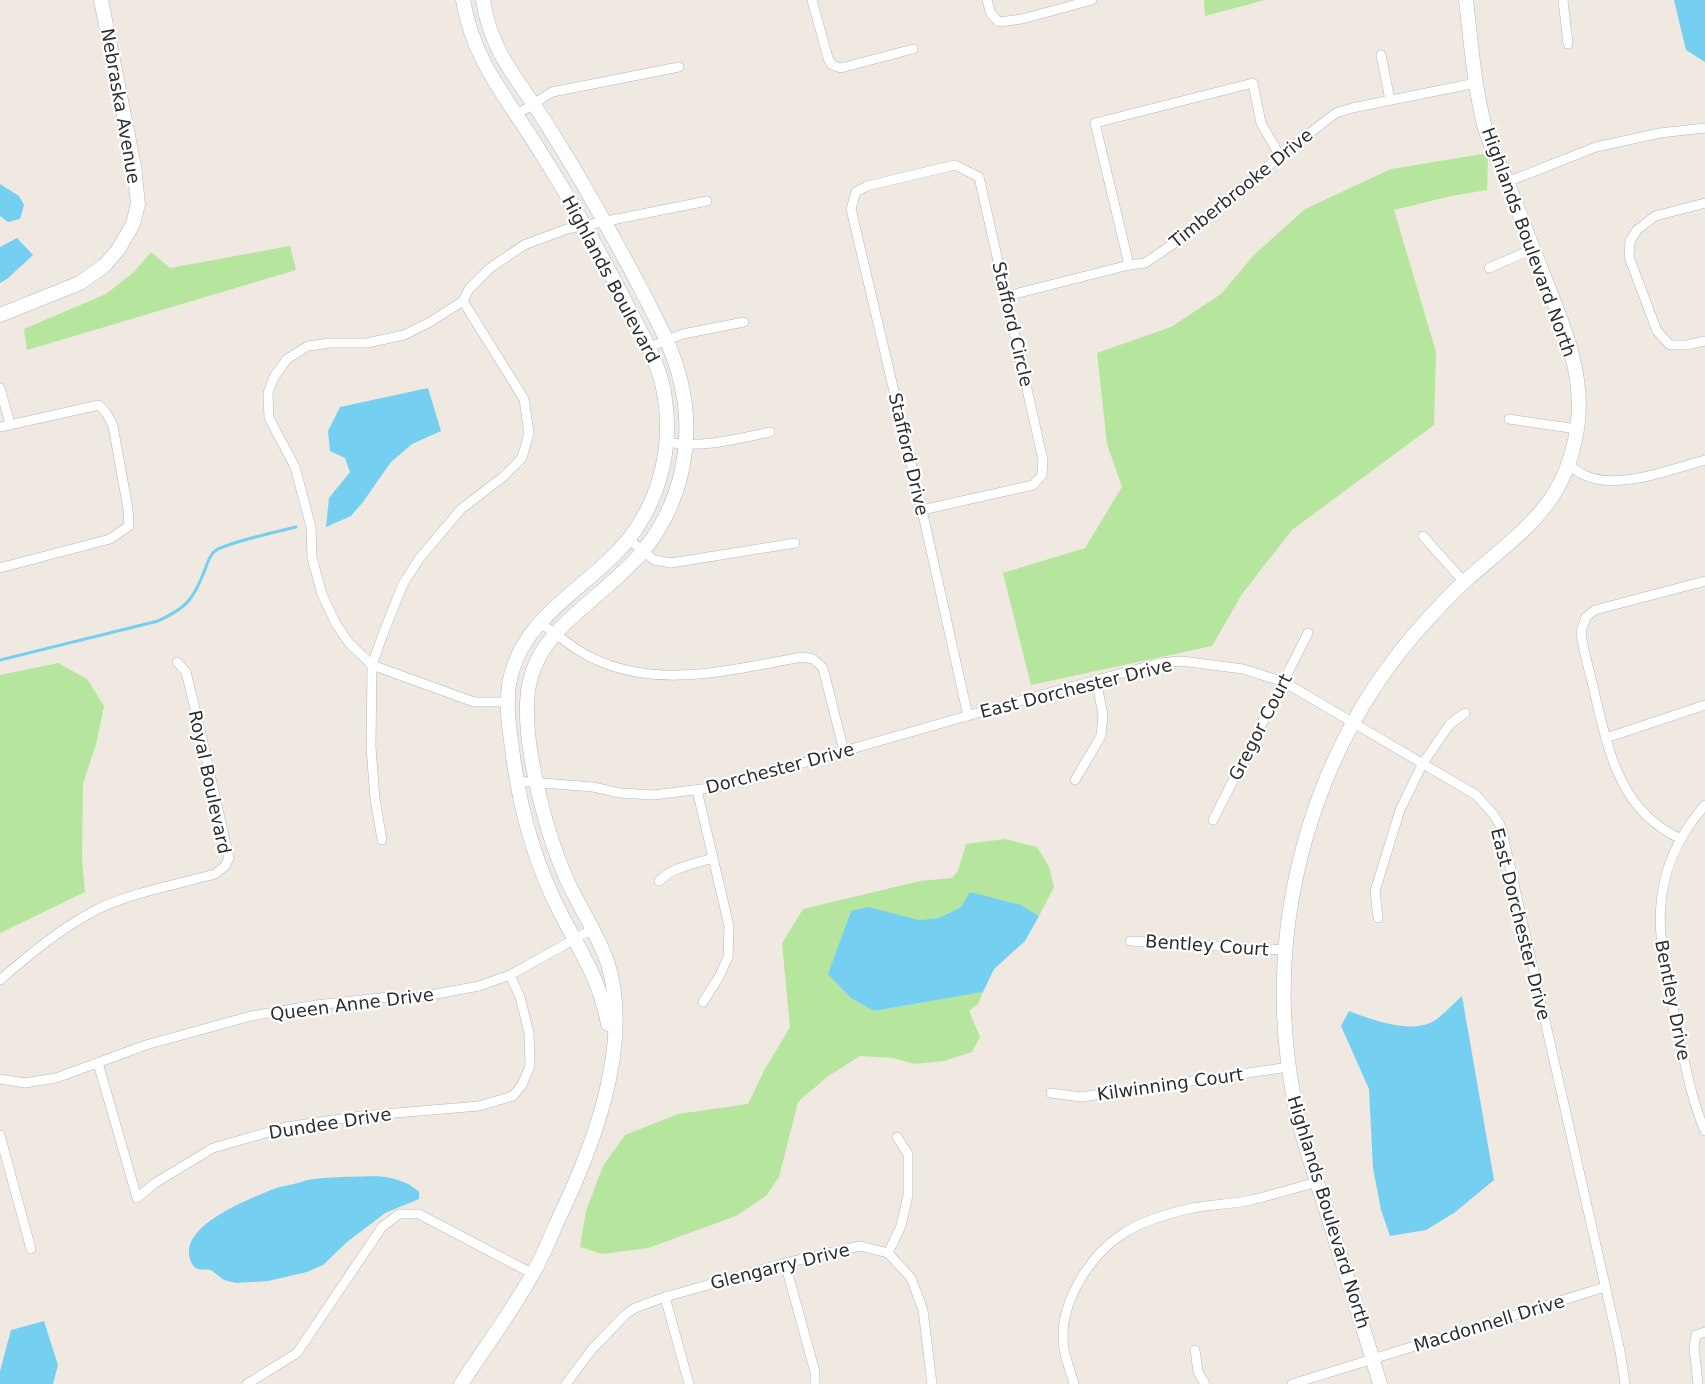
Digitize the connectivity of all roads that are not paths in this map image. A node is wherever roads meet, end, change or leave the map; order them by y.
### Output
1 (101, 0) edge
2 (464, 0) edge
3 (483, 0) edge
4 (812, 0) edge
5 (987, 0) edge
6 (1092, 0) edge
7 (1466, 0) edge
8 (1563, 0) edge
9 (1568, 44) dead end
10 (913, 49) dead end
11 (1381, 56) dead end
12 (679, 67) dead end
13 (1476, 83) junction
14 (1390, 100) junction
15 (533, 103) junction
16 (516, 114) junction
17 (1705, 128) edge
18 (1280, 156) junction
19 (1508, 182) junction
20 (856, 192) joint
21 (707, 201) dead end
22 (1705, 203) edge
23 (604, 221) junction
24 (584, 225) junction
25 (1533, 249) junction
26 (1129, 265) junction
27 (1489, 268) dead end
28 (1006, 296) junction
29 (463, 301) junction
30 (0, 315) edge
31 (744, 321) dead end
32 (668, 340) junction
33 (1705, 340) edge
34 (649, 347) junction
35 (0, 388) edge
36 (1509, 419) dead end
37 (10, 424) junction
38 (0, 427) edge
39 (1577, 429) junction
40 (770, 432) dead end
41 (667, 442) junction
42 (685, 446) junction
43 (1705, 460) edge
44 (1568, 465) junction
45 (922, 510) junction
46 (1424, 536) dead end
47 (628, 539) junction
48 (795, 543) dead end
49 (643, 552) junction
50 (0, 568) edge
51 (1705, 581) edge
52 (1464, 582) junction
53 (540, 622) junction
54 (556, 633) junction
55 (1308, 633) dead end
56 (177, 662) dead end
57 (372, 665) junction
58 (1096, 679) junction
59 (1284, 682) junction
60 (507, 702) junction
61 (1705, 705) edge
62 (1465, 713) dead end
63 (968, 716) junction
64 (1353, 724) junction
65 (1606, 738) junction
66 (844, 751) junction
67 (1423, 763) junction
68 (1076, 780) dead end
69 (517, 781) junction
70 (537, 783) junction
71 (697, 790) junction
72 (1705, 805) edge
73 (1213, 820) dead end
74 (1681, 839) junction
75 (382, 840) dead end
76 (713, 858) junction
77 (659, 881) dead end
78 (1377, 918) dead end
79 (591, 930) junction
80 (576, 939) junction
81 (1130, 940) dead end
82 (1285, 950) junction
83 (510, 975) junction
84 (0, 980) edge
85 (703, 1002) dead end
86 (613, 1050) junction
87 (98, 1063) junction
88 (1288, 1067) junction
89 (0, 1079) edge
90 (1051, 1093) dead end
91 (1705, 1131) edge
92 (0, 1135) edge
93 (897, 1137) dead end
94 (1317, 1182) junction
95 (31, 1249) dead end
96 (888, 1253) junction
97 (785, 1263) junction
98 (533, 1274) junction
99 (1605, 1287) junction
100 (665, 1297) junction
101 (1705, 1332) edge
102 (1195, 1350) dead end
103 (1373, 1359) junction
104 (247, 1384) edge
105 (461, 1384) edge
106 (566, 1384) edge
107 (689, 1384) edge
108 (815, 1384) edge
109 (932, 1384) edge
110 (1074, 1384) edge
111 (1205, 1384) edge
112 (1292, 1384) edge
113 (1380, 1384) edge
114 (1625, 1384) edge
115 (1698, 1384) edge

1 - 30 street, Nebraska Avenue
2 - 16 street, Highlands Boulevard
3 - 15 street, Highlands Boulevard
4 - 10 street
5 - 6 street
7 - 13 street, Highlands Boulevard North
8 - 9 street
11 - 14 street
12 - 15 street
13 - 14 street, Timberbrooke Drive
13 - 19 street, Highlands Boulevard North
14 - 18 street, Timberbrooke Drive
15 - 16 street
15 - 23 street, Highlands Boulevard
16 - 24 street, Highlands Boulevard
17 - 19 street
18 - 26 street, Timberbrooke Drive
18 - 26 street
19 - 25 street, Highlands Boulevard North
20 - 28 street, Stafford Circle
20 - 45 street, Stafford Drive
21 - 23 street
22 - 33 street
23 - 24 street
23 - 32 street, Highlands Boulevard
24 - 29 street
24 - 34 street, Highlands Boulevard
25 - 27 street
25 - 39 street, Highlands Boulevard North
26 - 28 street, Timberbrooke Drive
28 - 45 street, Stafford Circle
29 - 57 street
29 - 57 street
31 - 32 street
32 - 34 street
32 - 42 street, Highlands Boulevard
34 - 41 street, Highlands Boulevard
35 - 37 street
36 - 39 street
37 - 38 street
37 - 50 street
39 - 44 street, Highlands Boulevard North
40 - 42 street
41 - 42 street
41 - 47 street, Highlands Boulevard
42 - 49 street, Highlands Boulevard
43 - 44 street
44 - 52 street, Highlands Boulevard North
45 - 63 street, Stafford Drive
46 - 52 street
47 - 49 street
47 - 53 street, Highlands Boulevard
48 - 49 street
49 - 54 street, Highlands Boulevard
51 - 65 street
52 - 64 street, Highlands Boulevard North
53 - 54 street
53 - 60 street, Highlands Boulevard
54 - 66 street
54 - 70 street, Highlands Boulevard
55 - 59 street, Gregor Court
56 - 84 street, Royal Boulevard
57 - 60 street
57 - 75 street
58 - 59 street, East Dorchester Drive
58 - 63 street, East Dorchester Drive
58 - 68 street
59 - 64 street, East Dorchester Drive
59 - 73 street, Gregor Court
60 - 69 street, Highlands Boulevard
61 - 65 street
62 - 67 street
63 - 66 street, Dorchester Drive
64 - 67 street, East Dorchester Drive
64 - 82 street, Highlands Boulevard North
65 - 74 street
66 - 71 street, Dorchester Drive
67 - 78 street
67 - 99 street, East Dorchester Drive
69 - 70 street, Dorchester Drive
69 - 80 street, Highlands Boulevard
70 - 71 street, Dorchester Drive
70 - 79 street, Highlands Boulevard
71 - 76 street
72 - 74 street, Bentley Drive
74 - 91 street, Bentley Drive
76 - 77 street
76 - 85 street
79 - 80 street, Queen Anne Drive
79 - 86 street, Highlands Boulevard
80 - 83 street, Queen Anne Drive
80 - 86 street, Highlands Boulevard
81 - 82 street, Bentley Court
82 - 88 street, Highlands Boulevard North
83 - 87 street, Queen Anne Drive
83 - 87 street, Dundee Drive
86 - 98 street, Highlands Boulevard
87 - 89 street, Queen Anne Drive
88 - 90 street, Kilwinning Court
88 - 94 street, Highlands Boulevard North
92 - 95 street
93 - 96 street
94 - 103 street, Highlands Boulevard North
94 - 110 street
96 - 97 street, Glengarry Drive
96 - 109 street
97 - 100 street, Glengarry Drive
97 - 108 street
98 - 104 street
98 - 105 street, Highlands Boulevard
99 - 103 street, Macdonnell Drive
99 - 114 street, East Dorchester Drive
100 - 106 street, Glengarry Drive
100 - 107 street
101 - 115 street
102 - 111 street
103 - 112 street, Macdonnell Drive
103 - 113 street, Highlands Boulevard North

